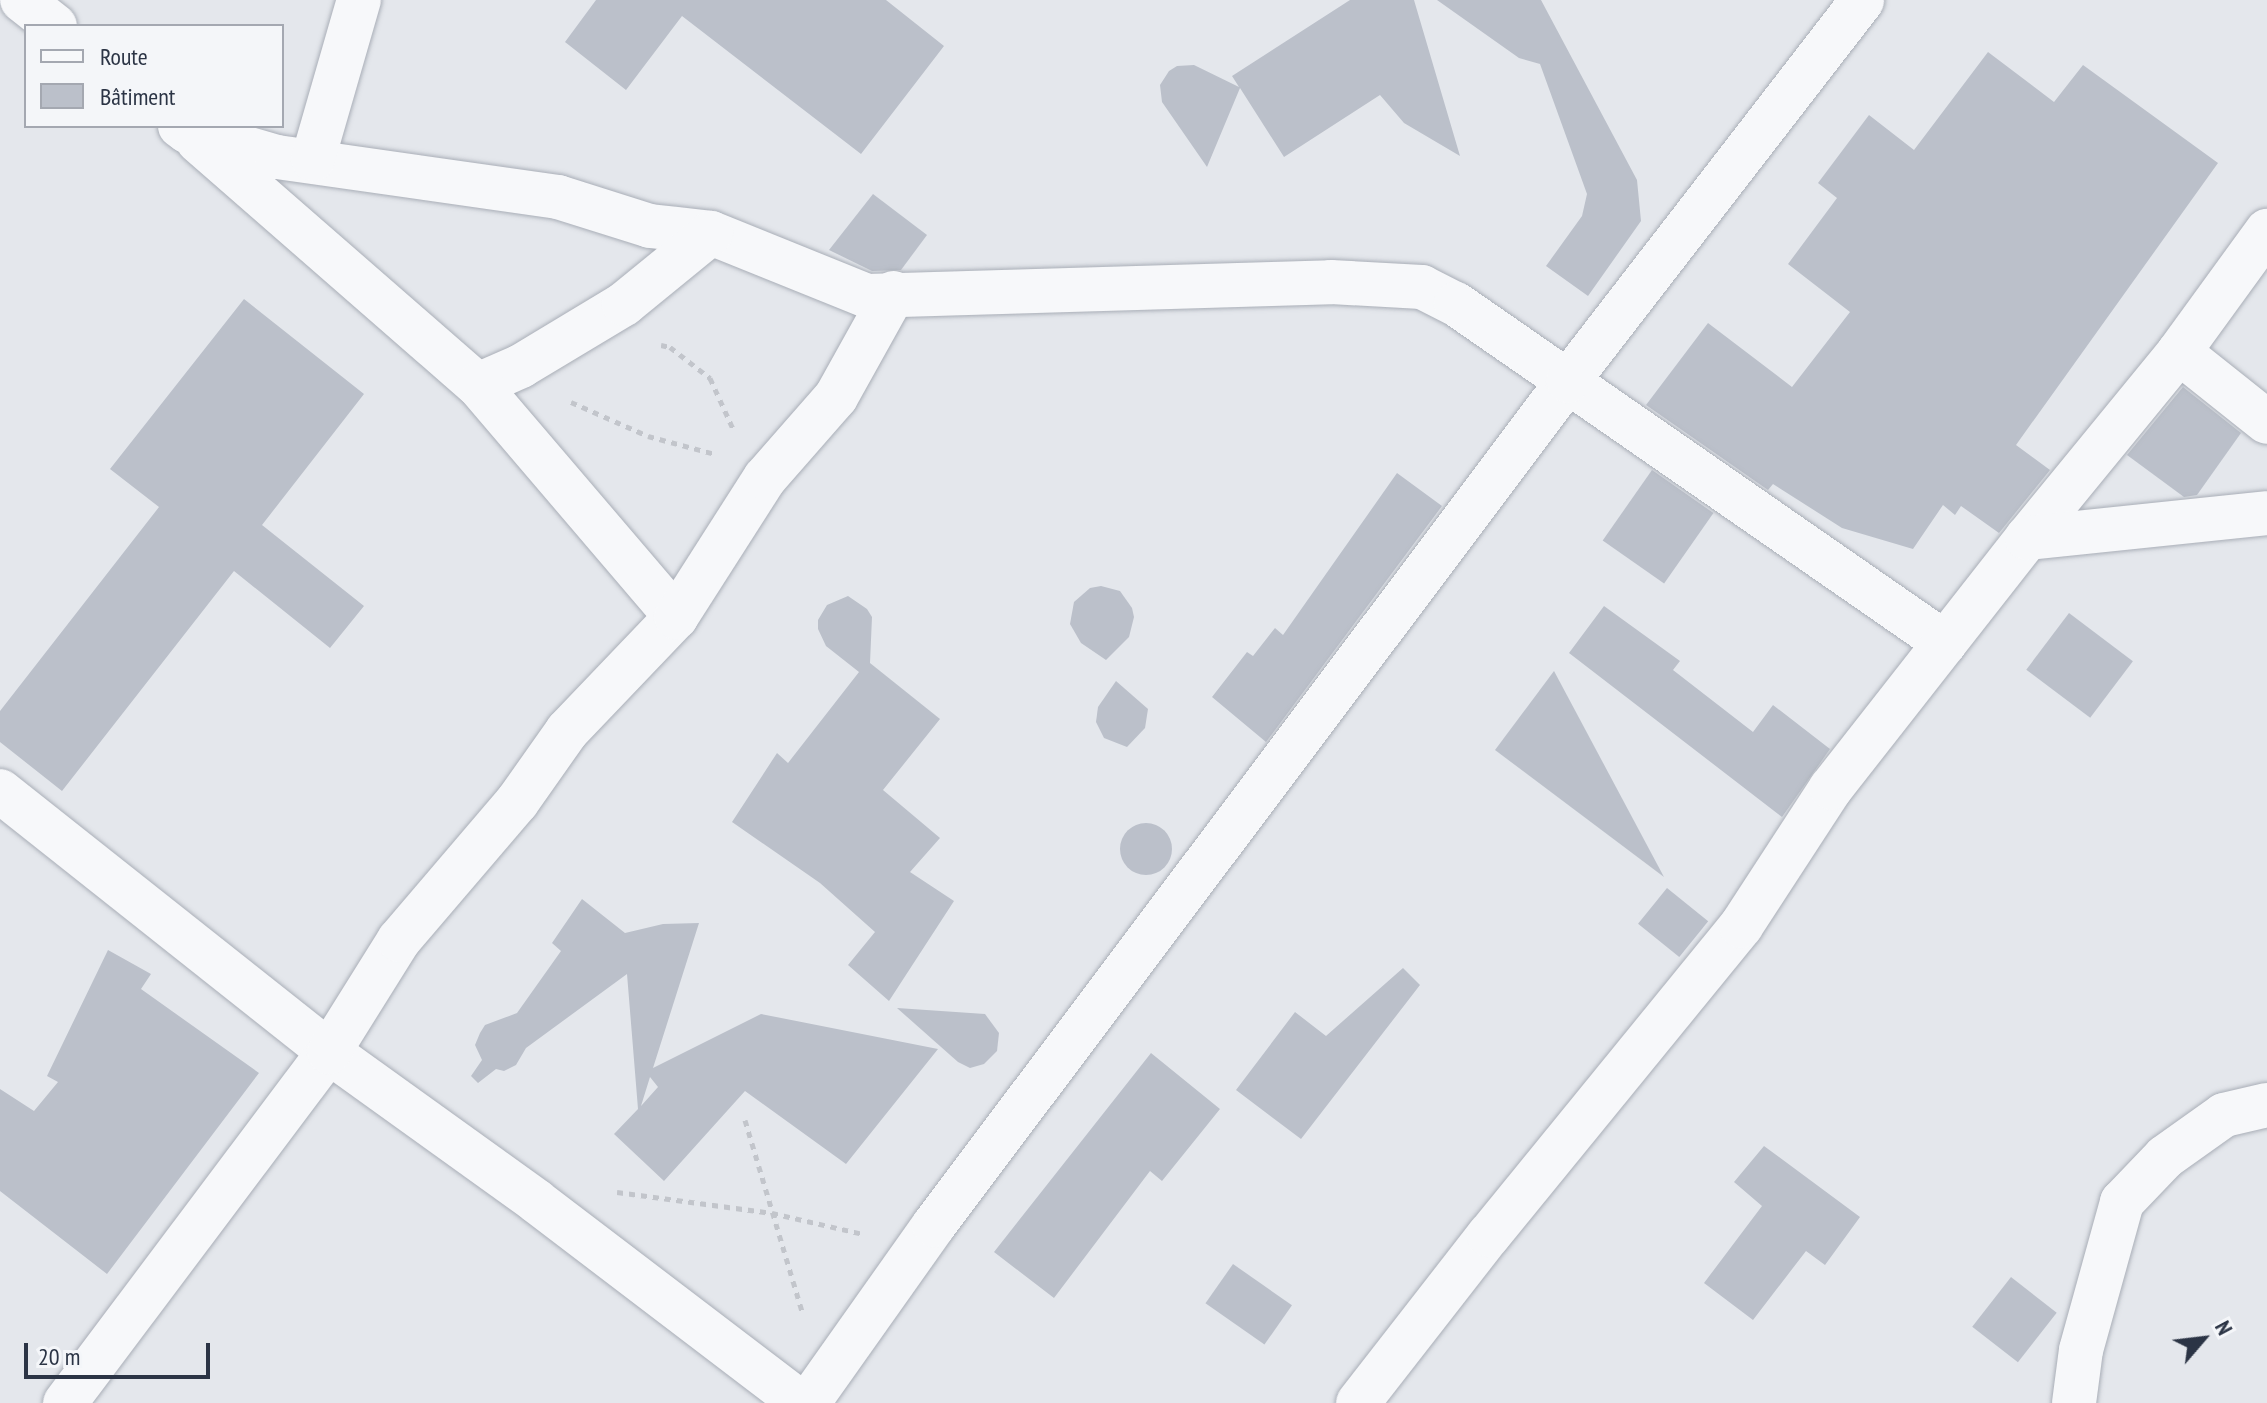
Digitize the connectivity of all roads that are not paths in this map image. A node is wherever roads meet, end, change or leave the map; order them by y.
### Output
1 (22, 0) edge
2 (359, 0) edge
3 (1862, 0) edge
4 (52, 24) edge
5 (183, 129) edge
6 (313, 159) junction
7 (2267, 231) edge
8 (711, 233) junction
9 (894, 293) junction
10 (2179, 352) junction
11 (1568, 381) junction
12 (478, 385) junction
13 (2267, 422) edge
14 (2267, 513) edge
15 (2027, 538) junction
16 (676, 617) junction
17 (1945, 643) junction
18 (0, 791) edge
19 (329, 1052) junction
20 (2267, 1105) edge
21 (813, 1393) edge
22 (65, 1403) edge
23 (1358, 1403) edge
24 (2074, 1403) edge

1 - 4 street
2 - 6 street
3 - 11 street
5 - 6 street
5 - 12 street
6 - 8 street
7 - 10 street
8 - 9 street
8 - 12 street
9 - 11 street
9 - 16 street
10 - 13 street
10 - 15 street
11 - 17 street
11 - 21 street
12 - 16 street
14 - 15 street
15 - 17 street
16 - 19 street
17 - 23 street
18 - 19 street
19 - 21 street
19 - 22 street
20 - 24 street

